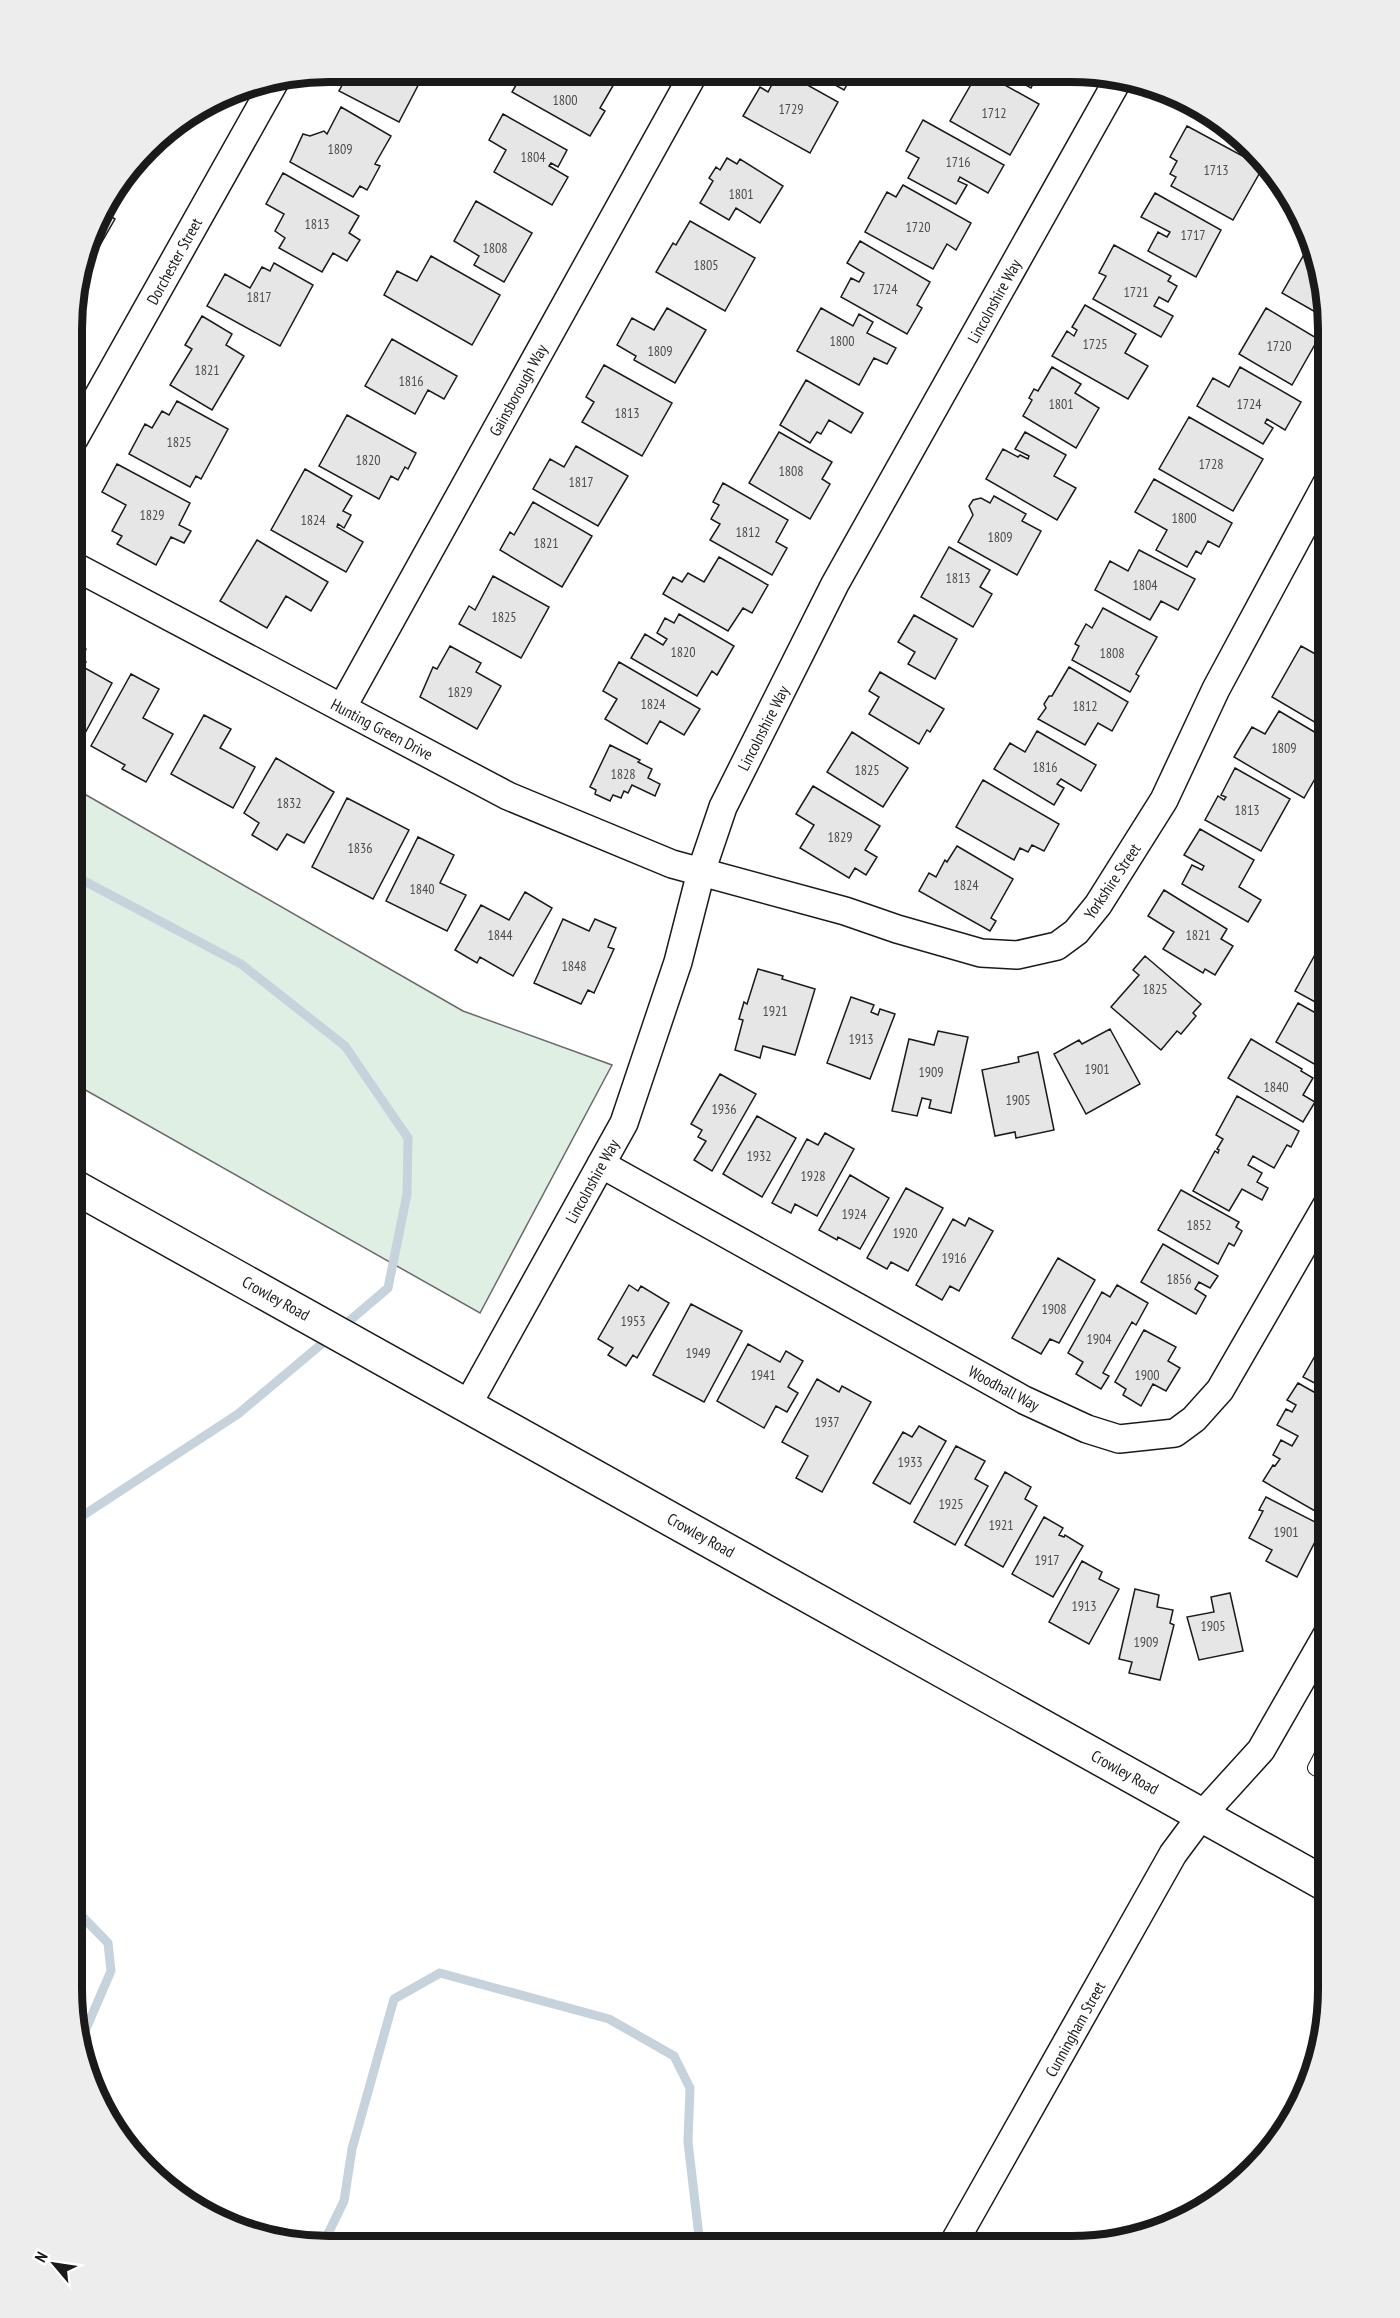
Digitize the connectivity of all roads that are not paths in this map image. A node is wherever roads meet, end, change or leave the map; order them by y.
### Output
1 (689, 82) edge
2 (1114, 86) edge
3 (270, 90) edge
4 (82, 425) edge
5 (1318, 500) edge
6 (82, 570) edge
7 (342, 708) junction
8 (700, 872) junction
9 (601, 1164) junction
10 (82, 1191) edge
11 (1318, 1220) edge
12 (468, 1404) junction
13 (1318, 1650) edge
14 (1202, 1815) junction
15 (1318, 1879) edge
16 (958, 2236) edge

1 - 7 street, Gainsborough Way
2 - 8 street, Lincolnshire Way
3 - 4 street, Dorchester Street
5 - 8 street, Yorkshire Street
6 - 7 street, Hunting Green Drive
7 - 8 street, Hunting Green Drive
8 - 9 street, Lincolnshire Way
9 - 11 street, Woodhall Way
9 - 12 street, Lincolnshire Way
10 - 12 main road, Crowley Road
12 - 14 main road, Crowley Road
13 - 14 street, Cunningham Street
14 - 15 main road, Crowley Road
14 - 16 street, Cunningham Street

